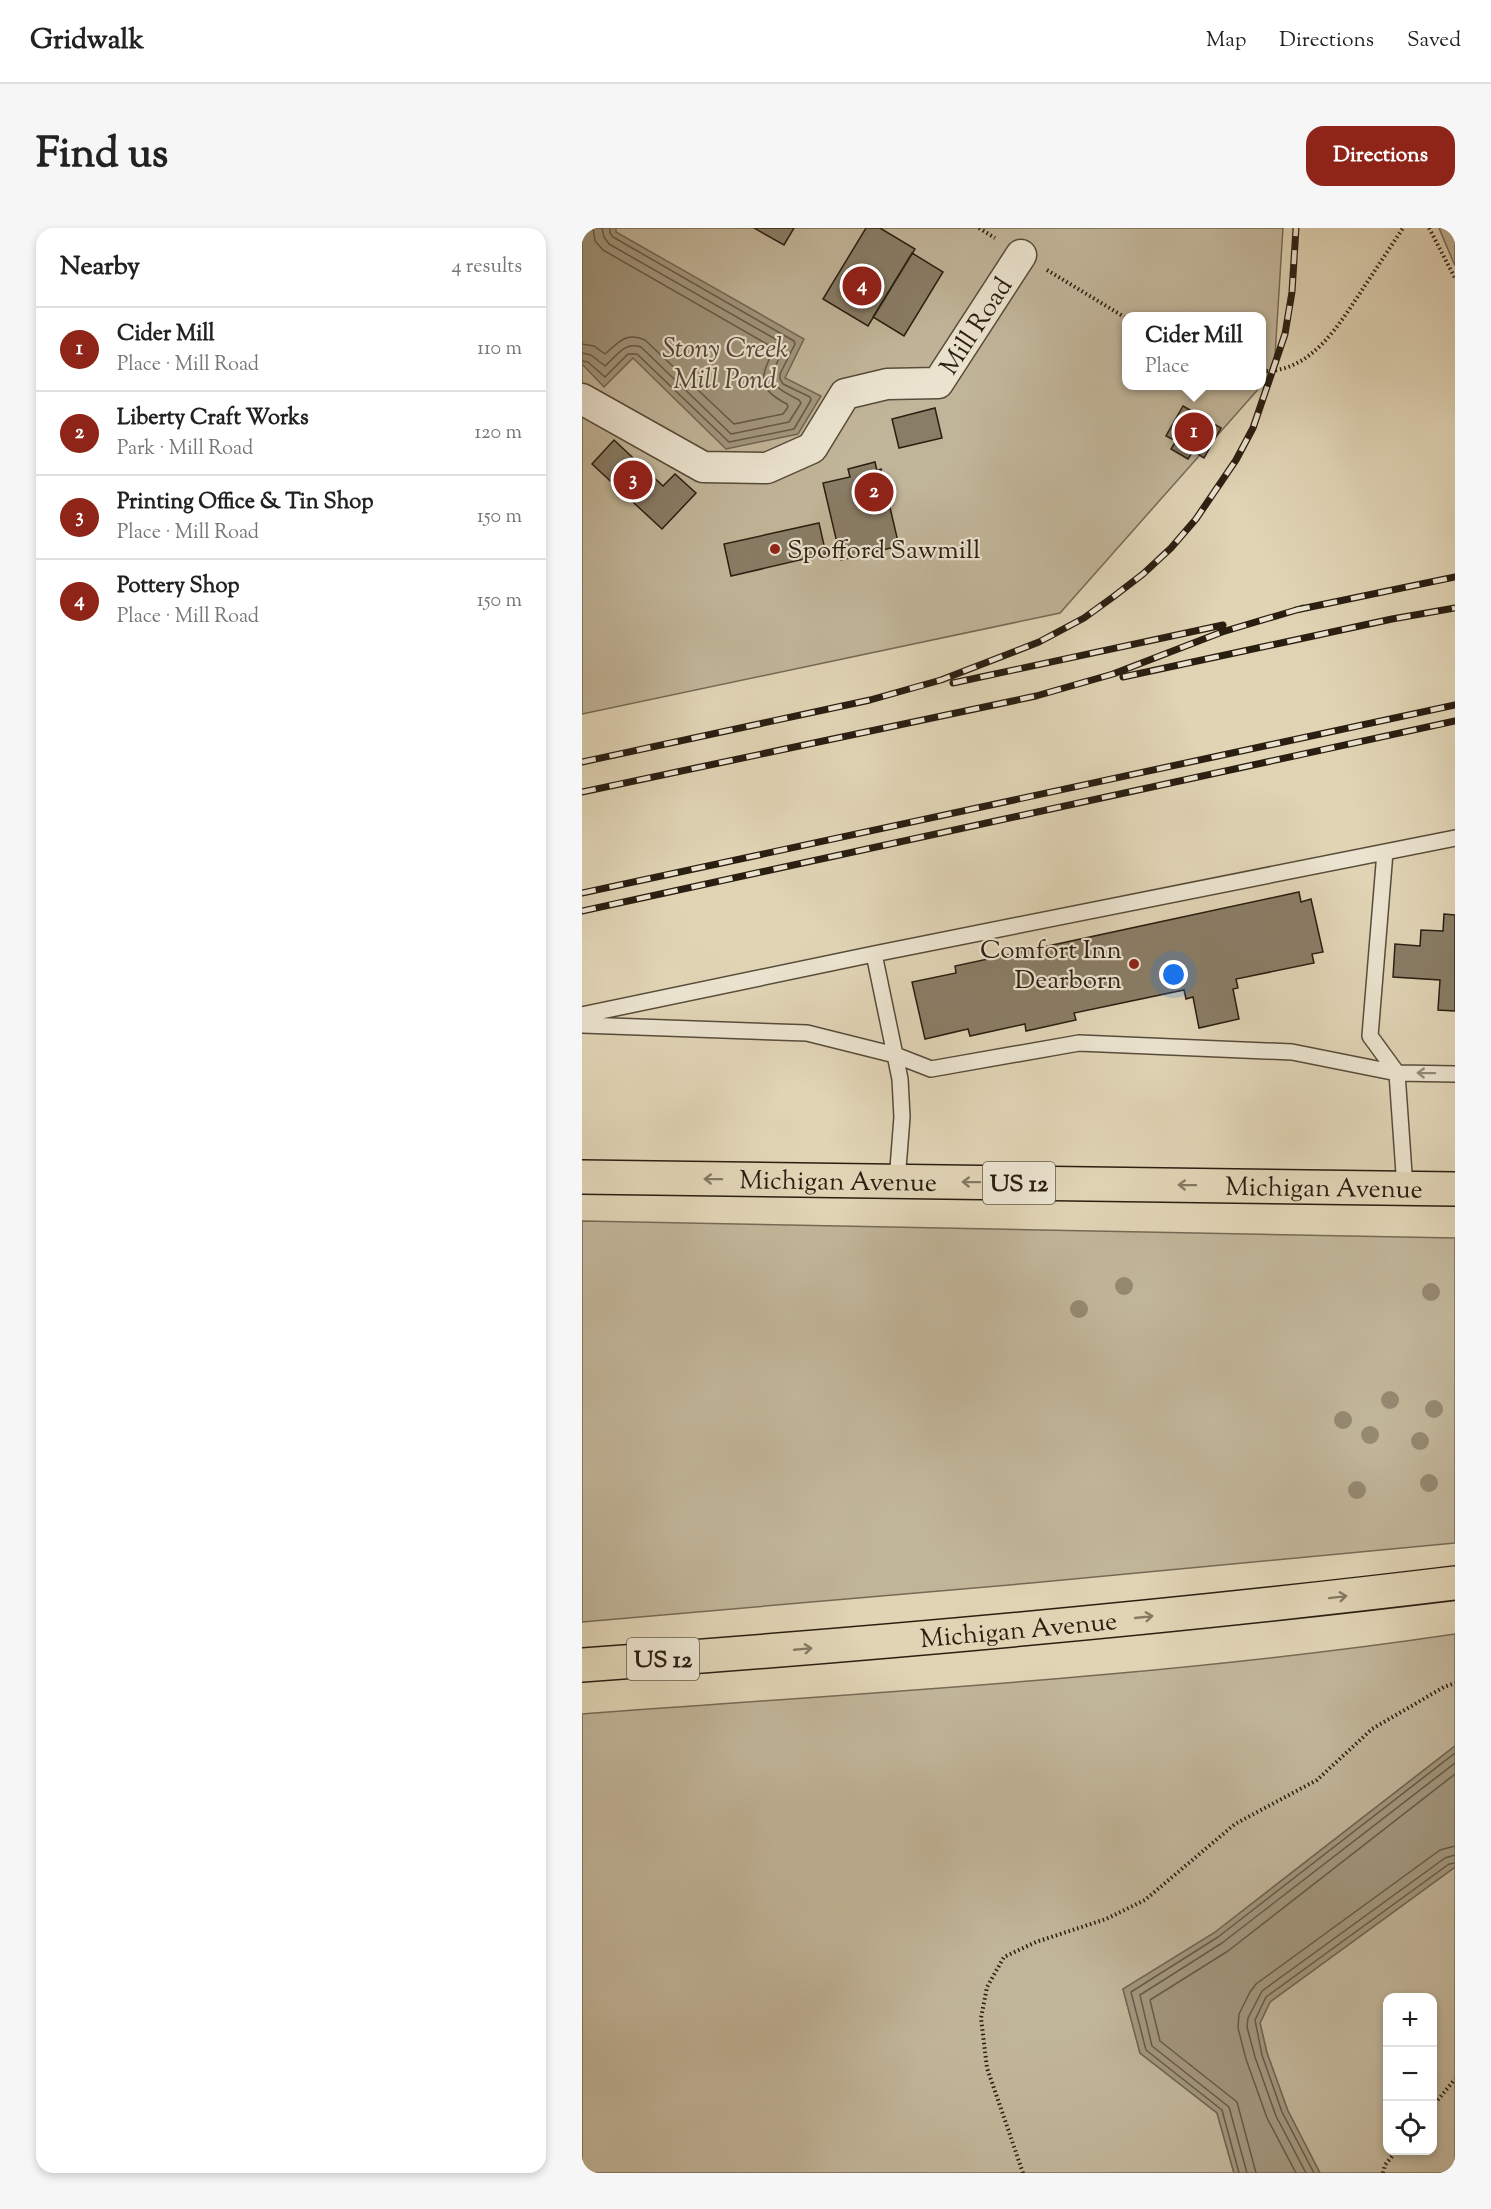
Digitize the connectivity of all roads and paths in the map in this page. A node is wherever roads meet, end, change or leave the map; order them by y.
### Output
1 (979, 228) edge
2 (1402, 228) edge
3 (1429, 228) edge
4 (1021, 255) junction
5 (1455, 278) edge
6 (1122, 316) edge
7 (1266, 371) edge
8 (582, 399) edge
9 (1455, 838) edge
10 (1385, 852) junction
11 (874, 954) junction
12 (582, 1015) edge
13 (582, 1025) edge
14 (895, 1055) junction
15 (1397, 1073) junction
16 (1455, 1074) edge
17 (582, 1178) edge
18 (897, 1181) junction
19 (1405, 1188) junction
20 (1455, 1189) edge
21 (1455, 1583) edge
22 (582, 1665) edge
23 (1455, 1683) edge
24 (1455, 2079) edge
25 (1437, 2101) edge
26 (1394, 2155) edge
27 (1023, 2173) edge
28 (1383, 2173) edge

1 - 4 path
2 - 7 path
3 - 5 path
4 - 6 path
4 - 8 street, Mill Road
9 - 10 lane
10 - 11 lane
10 - 15 lane
11 - 12 lane
11 - 14 lane
13 - 14 lane
14 - 15 lane
14 - 18 lane
16 -> 15 lane
15 - 19 lane
18 -> 17 main road, Michigan Avenue / US 12
19 -> 18 main road, Michigan Avenue / US 12
19 - 20 main road, Michigan Avenue / US 12
22 -> 21 main road, Michigan Avenue / US 12
23 - 27 path
24 - 25 path
26 - 28 path

